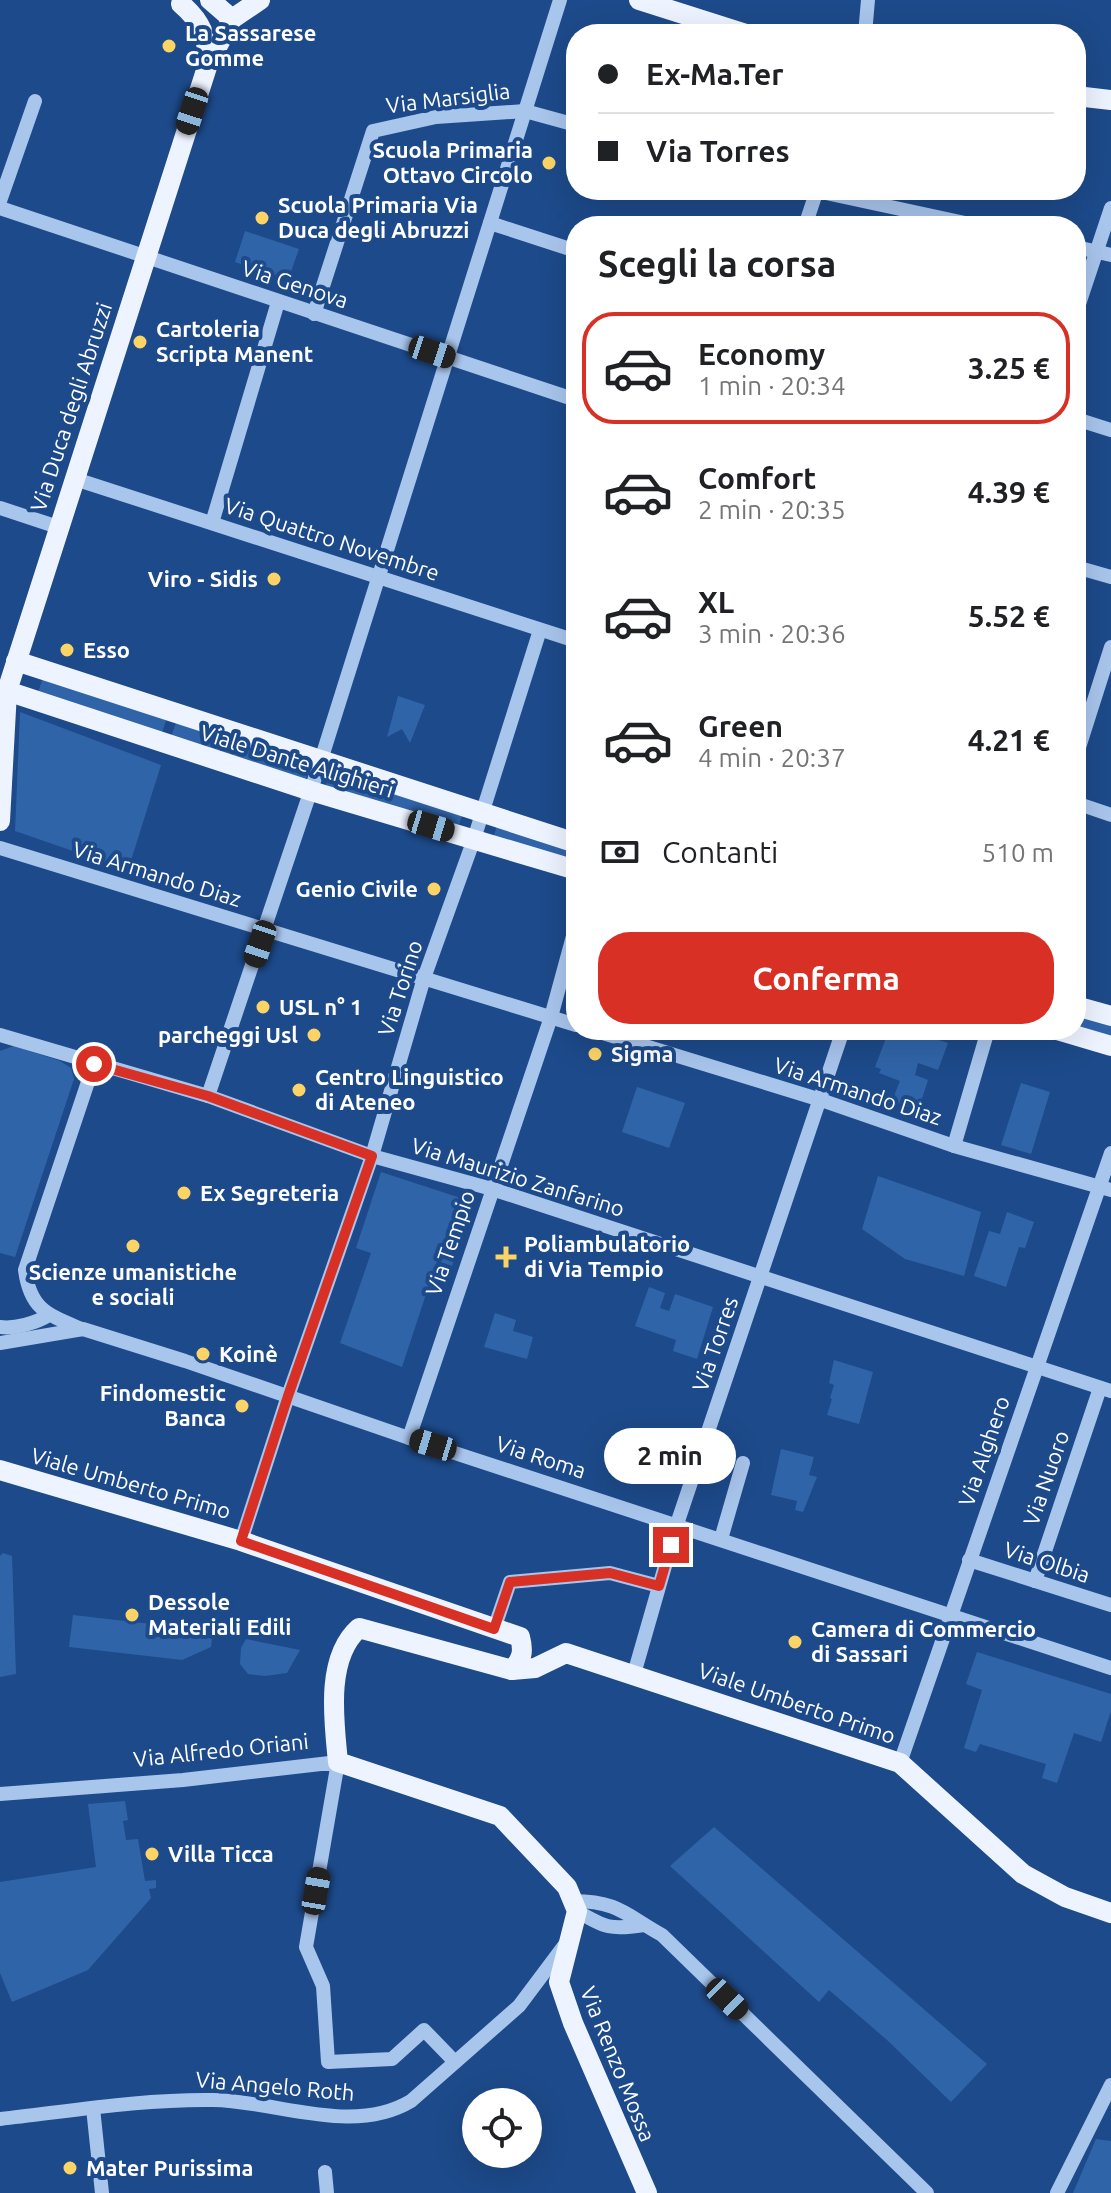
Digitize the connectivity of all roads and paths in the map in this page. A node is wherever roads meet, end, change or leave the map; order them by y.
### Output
1 (210, 0) edge
2 (260, 0) edge
3 (560, 0) edge
4 (639, 0) edge
5 (868, 0) edge
6 (177, 2) edge
7 (232, 19) junction
8 (715, 24) edge
9 (866, 24) edge
10 (208, 64) junction
11 (1086, 97) edge
12 (1111, 100) edge
13 (35, 101) dead end
14 (525, 111) junction
15 (566, 122) edge
16 (861, 200) edge
17 (0, 201) edge
18 (0, 208) edge
19 (1111, 208) edge
20 (933, 216) edge
21 (490, 223) junction
22 (566, 248) edge
23 (1104, 253) edge
24 (145, 257) junction
25 (1086, 292) edge
26 (278, 302) junction
27 (314, 314) junction
28 (449, 358) junction
29 (566, 397) edge
30 (1086, 422) edge
31 (1111, 430) edge
32 (75, 479) junction
33 (0, 508) edge
34 (212, 523) junction
35 (58, 527) junction
36 (1086, 570) edge
37 (377, 576) junction
38 (1111, 577) edge
39 (540, 630) junction
40 (566, 638) edge
41 (1111, 647) edge
42 (16, 661) junction
43 (7, 691) junction
44 (174, 713) junction
45 (1086, 726) edge
46 (163, 744) junction
47 (321, 760) junction
48 (311, 791) junction
49 (1086, 806) edge
50 (483, 812) junction
51 (1111, 815) edge
52 (0, 821) edge
53 (474, 839) junction
54 (566, 840) edge
55 (0, 848) edge
56 (566, 867) edge
57 (265, 931) junction
58 (566, 962) edge
59 (424, 978) junction
60 (1086, 1009) edge
61 (1111, 1016) edge
62 (551, 1017) junction
63 (566, 1022) edge
64 (0, 1035) edge
65 (1086, 1039) edge
66 (626, 1040) edge
67 (840, 1040) edge
68 (985, 1040) edge
69 (1111, 1046) edge
70 (94, 1064) junction
71 (208, 1096) junction
72 (821, 1100) junction
73 (954, 1146) junction
74 (1111, 1153) edge
75 (372, 1156) junction
76 (492, 1189) junction
77 (1106, 1189) edge
78 (761, 1278) junction
79 (49, 1315) junction
80 (0, 1327) edge
81 (83, 1329) junction
82 (0, 1343) edge
83 (1036, 1367) junction
84 (1105, 1390) edge
85 (288, 1396) junction
86 (409, 1438) junction
87 (743, 1463) dead end
88 (0, 1470) edge
89 (677, 1524) junction
90 (721, 1539) junction
91 (241, 1541) junction
92 (969, 1560) junction
93 (1035, 1581) junction
94 (659, 1586) junction
95 (1111, 1605) edge
96 (950, 1616) junction
97 (494, 1629) junction
98 (566, 1653) joint
99 (1111, 1668) edge
100 (512, 1670) junction
101 (634, 1674) junction
102 (338, 1762) junction
103 (900, 1763) junction
104 (0, 1794) edge
105 (575, 1906) junction
106 (1111, 1913) edge
107 (644, 1925) junction
108 (570, 1937) junction
109 (455, 2062) junction
110 (1111, 2085) edge
111 (93, 2108) junction
112 (0, 2119) edge
113 (325, 2172) dead end
114 (102, 2193) edge
115 (327, 2193) edge
116 (647, 2193) edge
117 (927, 2193) edge
118 (1057, 2193) edge

1 - 7 main road
2 - 7 main road
3 - 14 street
4 - 8 main road
5 - 9 street
6 - 7 main road
6 - 10 main road
7 - 10 main road, Via Duca degli Abruzzi
10 - 24 main road, Via Duca degli Abruzzi
11 - 12 main road
13 - 17 street
14 - 15 street, Via Marsiglia
14 - 21 street
14 - 27 street, Via Marsiglia
16 - 20 street
18 - 24 street, Via Genova
19 - 23 street
21 - 22 street
21 - 28 street
23 - 25 street
24 - 26 street, Via Genova
24 - 32 main road, Via Duca degli Abruzzi
26 - 27 street, Via Genova
26 - 34 street
27 - 28 street, Via Genova
28 - 29 street, Via Genova
28 - 37 street
30 - 31 street
32 - 34 street, Via Quattro Novembre
32 - 35 main road, Via Duca degli Abruzzi
33 - 35 street
34 - 37 street, Via Quattro Novembre
35 - 42 main road, Via Duca degli Abruzzi
36 - 38 street
37 - 39 street, Via Quattro Novembre
37 - 47 street
39 - 40 street, Via Quattro Novembre
39 - 50 street, Via Torino
41 - 45 street
42 - 43 main road, Via Duca degli Abruzzi
42 - 44 main road, Viale Dante Alighieri
43 - 46 main road, Viale Dante Alighieri
43 - 52 main road, Via Duca degli Abruzzi
44 - 46 main road
44 - 47 main road, Viale Dante Alighieri
46 - 48 main road, Viale Dante Alighieri
47 - 48 street
47 - 50 main road, Viale Dante Alighieri
48 - 53 main road, Viale Dante Alighieri
48 - 57 street
49 - 51 street
50 - 53 street, Via Torino
50 - 54 main road, Viale Dante Alighieri
53 - 56 main road, Viale Dante Alighieri
53 - 59 street, Via Torino
55 - 57 street, Via Armando Diaz
57 - 59 street, Via Armando Diaz
57 - 71 street
58 - 62 street, Via Tempio
59 - 62 street, Via Armando Diaz
59 - 75 street, Via Torino
60 - 61 main road
62 - 63 street, Via Armando Diaz
62 - 76 street, Via Tempio
64 - 70 street, Via Maurizio Zanfarino
65 - 69 main road
66 - 72 street, Via Armando Diaz
67 - 72 street, Via Torres
68 - 73 street
70 - 71 street, Via Maurizio Zanfarino
70 - 79 street
71 - 75 street, Via Maurizio Zanfarino
72 - 73 street, Via Armando Diaz
72 - 78 street, Via Torres
73 - 77 street, Via Armando Diaz
74 - 77 street, Via Alghero
75 - 76 street, Via Maurizio Zanfarino
75 - 85 street, Via Torino
76 - 78 street, Via Maurizio Zanfarino
76 - 86 street, Via Tempio
77 - 83 street, Via Alghero
78 - 83 street, Via Maurizio Zanfarino
78 - 89 street, Via Torres
79 - 80 street
79 - 81 street
81 - 82 street, Via Roma
81 - 85 street, Via Roma
83 - 84 street, Via Maurizio Zanfarino
83 - 92 street, Via Alghero
84 - 93 street, Via Nuoro
85 - 86 street, Via Roma
85 - 91 street, Via Torino
86 - 89 street, Via Roma
87 - 90 street
88 - 91 main road, Viale Umberto Primo
89 - 90 street, Via Roma
89 - 94 street, Via Torres
90 - 96 street, Via Roma
91 - 97 main road, Viale Umberto Primo
92 - 93 street, Via Olbia
92 - 96 street, Via Alghero
93 - 95 street, Via Olbia
94 - 97 street
94 - 101 street, Via Torres
96 - 99 street, Via Roma
96 - 103 street, Via Alghero
97 - 100 main road, Viale Umberto Primo
98 - 100 main road, Via Alfredo Oriani
98 - 101 main road, Viale Umberto Primo
100 - 102 main road, Via Alfredo Oriani
101 - 103 main road, Viale Umberto Primo
102 - 104 street, Via Alfredo Oriani
102 - 105 main road
102 - 109 street
103 - 106 main road, Viale Umberto Primo
105 - 107 street
105 - 107 street
105 - 108 main road, Via Renzo Mossa
107 - 117 street
108 - 109 street, Via Angelo Roth
108 - 116 main road, Via Renzo Mossa
109 - 111 street, Via Angelo Roth
110 - 118 street
111 - 112 street, Via Angelo Roth
111 - 114 street
113 - 115 street

